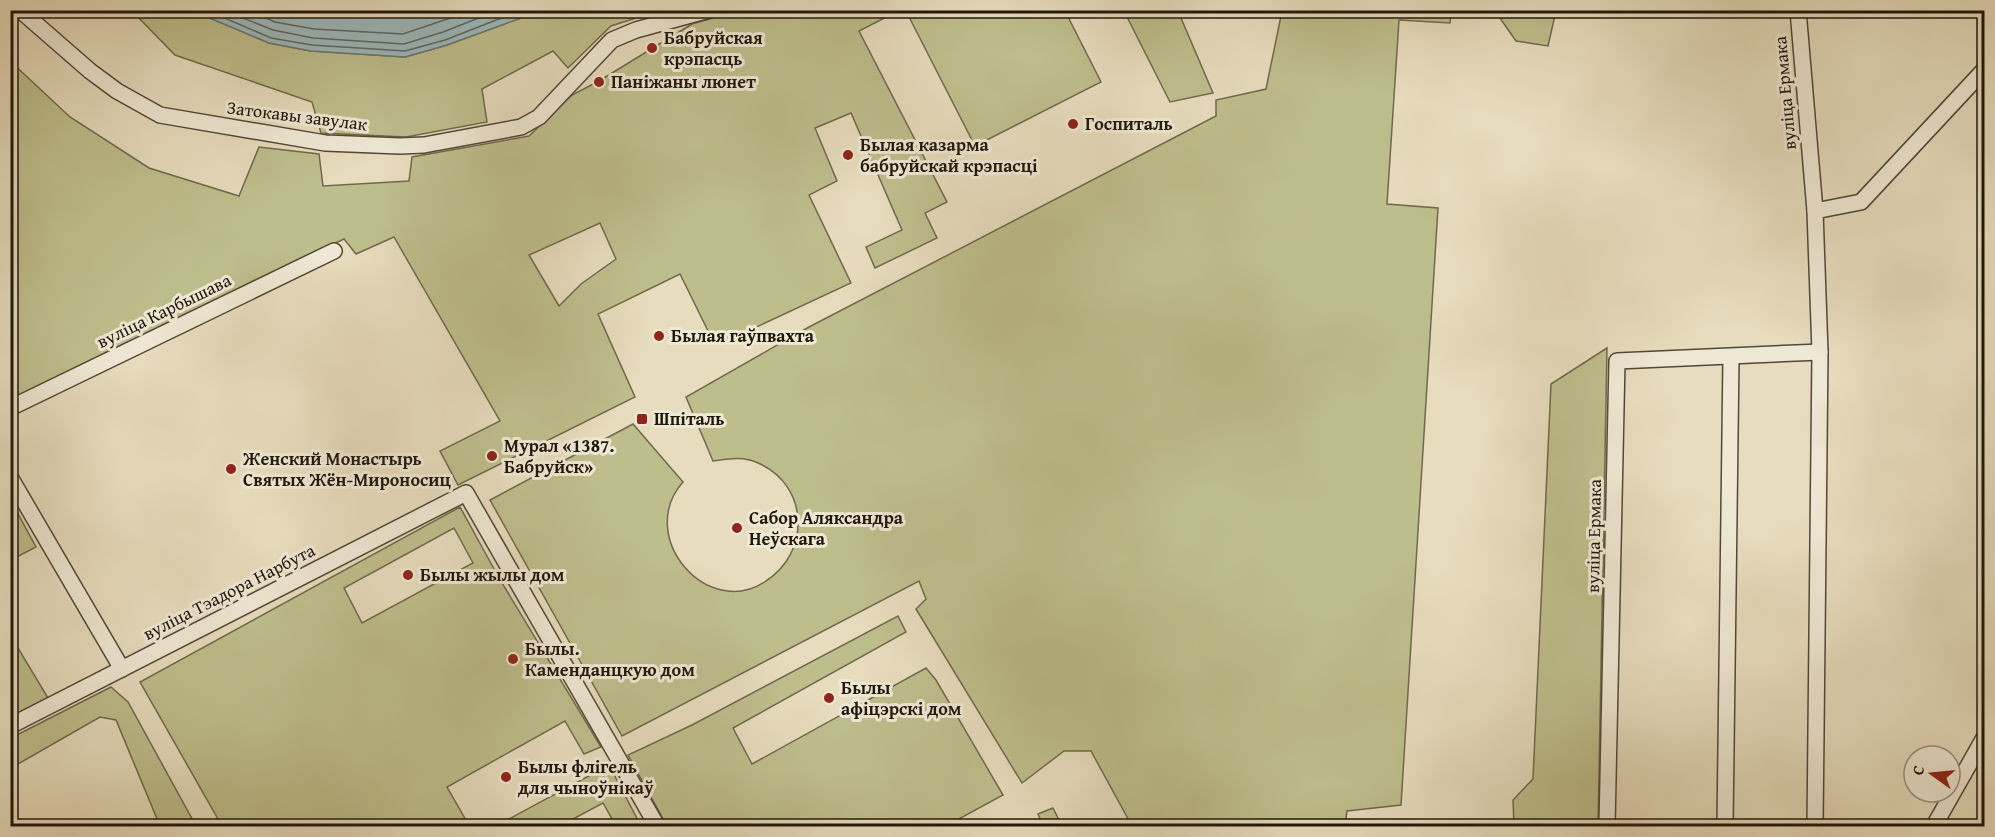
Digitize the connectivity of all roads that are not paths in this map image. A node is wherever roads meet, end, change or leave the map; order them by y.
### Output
1 (20, 10) edge
2 (709, 10) edge
3 (1798, 10) edge
4 (1984, 69) edge
5 (1815, 211) junction
6 (334, 251) dead end
7 (1820, 352) junction
8 (1731, 357) junction
9 (10, 408) edge
10 (10, 477) edge
11 (122, 669) junction
12 (10, 726) edge
13 (1984, 738) edge
14 (657, 826) edge
15 (1607, 826) edge
16 (1725, 826) edge
17 (1815, 826) edge
18 (1934, 826) edge

1 - 2 street, Затокавы завулак
3 - 5 street, вуліца Ермака
4 - 5 street
5 - 7 street, вуліца Ермака
6 - 9 street, вуліца Карбышава
7 - 8 street, вуліца Ермака
7 - 17 street, вуліца Ермака
8 - 15 street, вуліца Ермака
8 - 16 street
10 - 11 street
11 - 12 street, вуліца Тэадора Нарбута
11 - 14 street, вуліца Тэадора Нарбута
13 - 18 street

